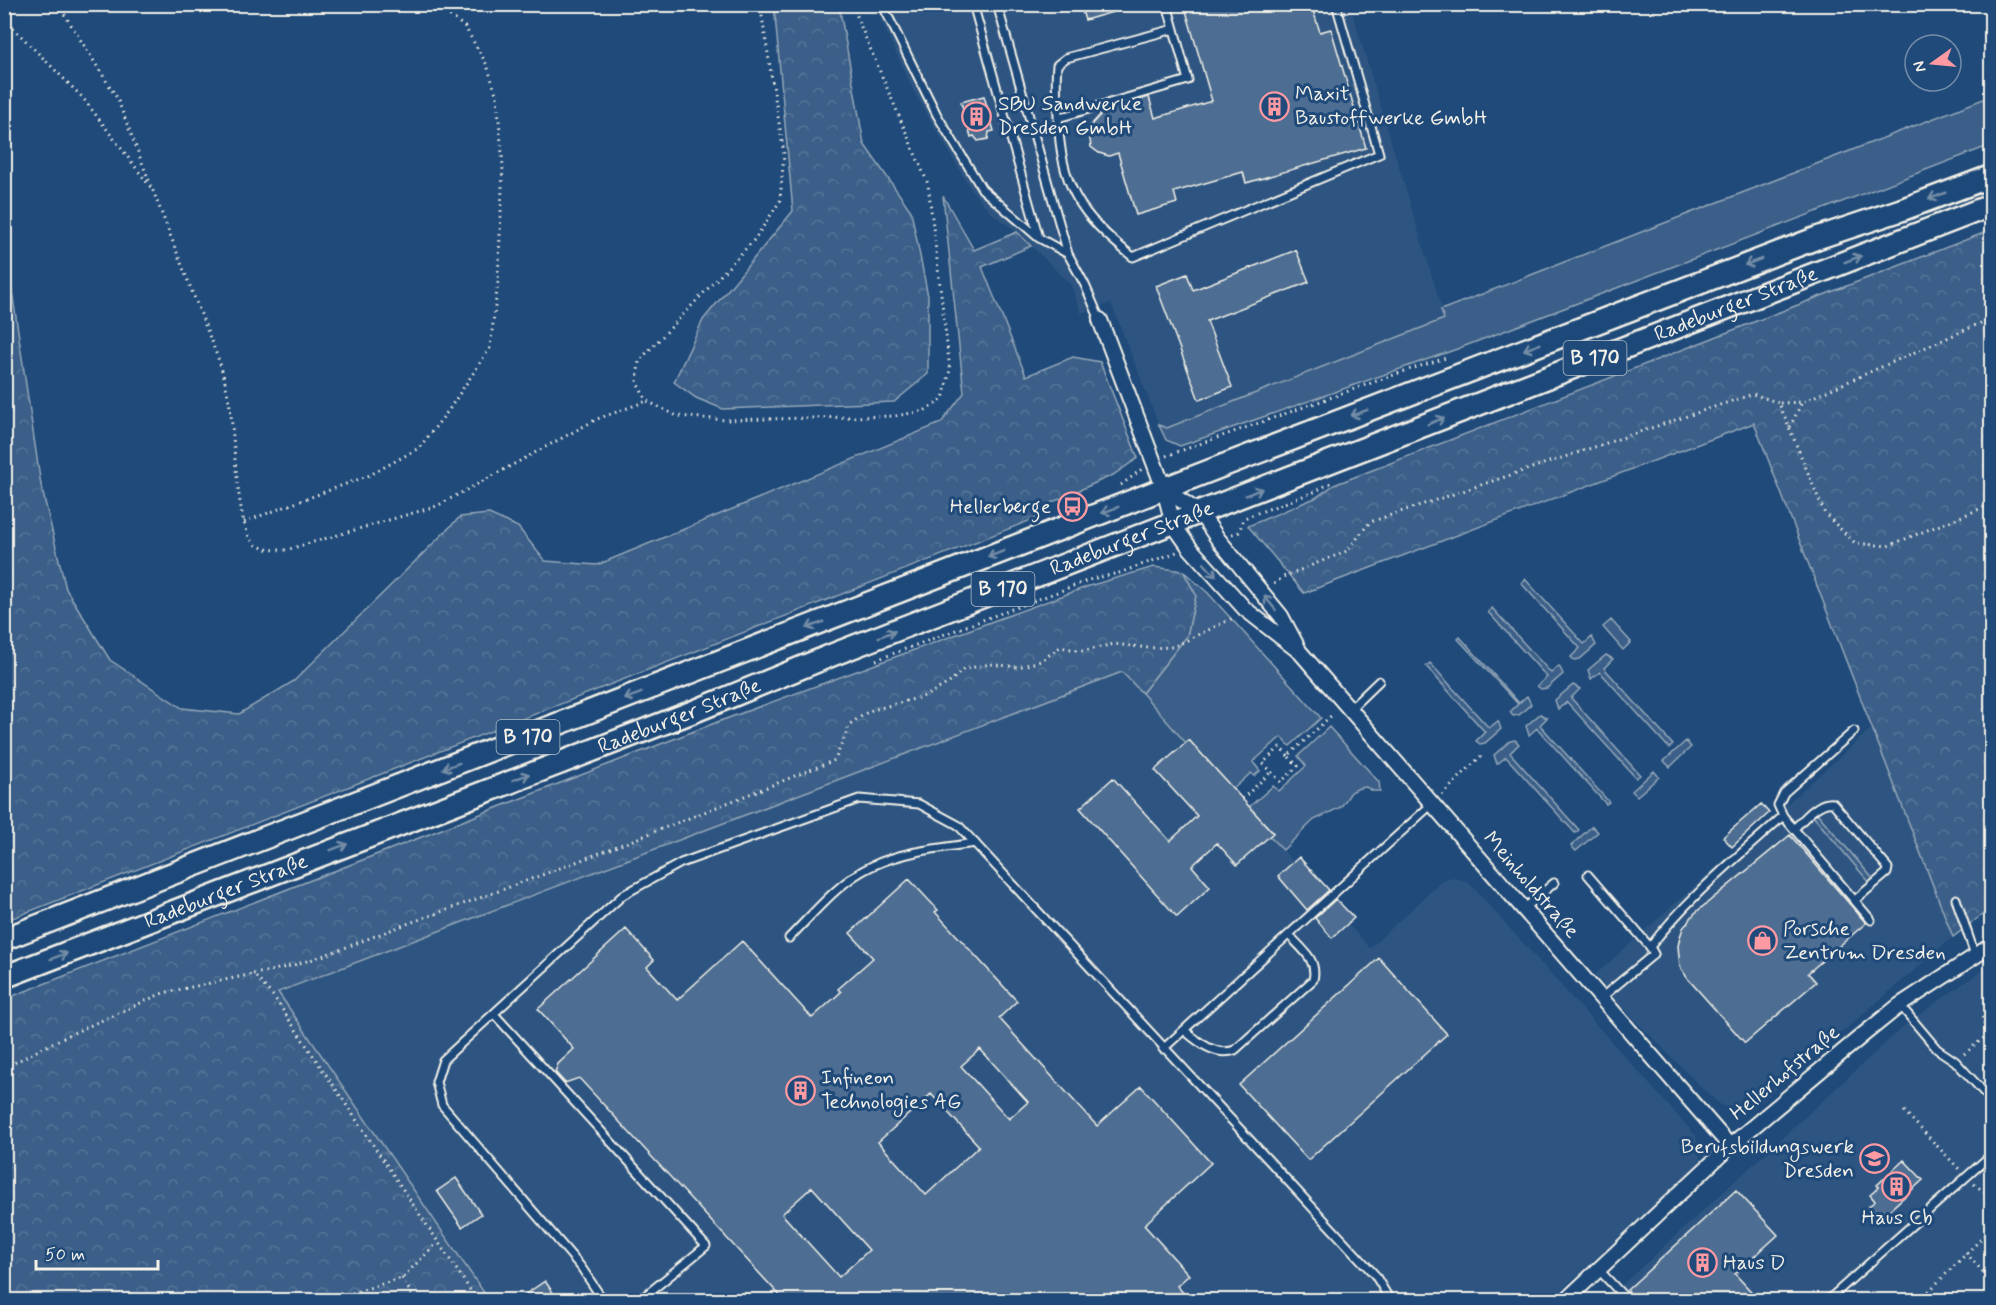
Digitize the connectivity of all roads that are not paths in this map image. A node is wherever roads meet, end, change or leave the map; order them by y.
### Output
1 (882, 4) edge
2 (973, 4) edge
3 (997, 4) edge
4 (1167, 4) edge
5 (1336, 4) edge
6 (1174, 29) junction
7 (1058, 118) junction
8 (1992, 176) edge
9 (1992, 206) edge
10 (1039, 238) junction
11 (1068, 254) junction
12 (1100, 320) joint
13 (1164, 489) junction
14 (1200, 513) junction
15 (1173, 524) junction
16 (1300, 652) junction
17 (1379, 681) dead end
18 (1347, 706) junction
19 (1854, 731) dead end
20 (1432, 804) junction
21 (1783, 816) junction
22 (1794, 829) junction
23 (975, 843) junction
24 (1588, 875) dead end
25 (1554, 883) dead end
26 (1956, 899) dead end
27 (1855, 900) junction
28 (1524, 909) junction
29 (1871, 920) dead end
30 (1289, 935) junction
31 (789, 938) dead end
32 (4, 939) edge
33 (1992, 945) edge
34 (1650, 946) junction
35 (1975, 956) junction
36 (4, 977) edge
37 (1601, 998) junction
38 (1900, 1005) junction
39 (494, 1014) junction
40 (1184, 1030) junction
41 (1163, 1049) junction
42 (1992, 1101) edge
43 (1730, 1146) junction
44 (1992, 1154) edge
45 (1600, 1271) junction
46 (603, 1300) edge
47 (640, 1300) edge
48 (1390, 1300) edge
49 (1566, 1300) edge
50 (1627, 1300) edge
51 (1828, 1300) edge

1 - 10 lane
2 - 10 lane
3 - 11 lane, Radeburger Straße
4 - 6 lane
5 - 7 lane
6 - 7 lane
6 - 7 lane
8 -> 13 main road, Radeburger Straße / B 170
14 -> 9 main road, Radeburger Straße / B 170
10 - 11 lane
11 - 12 lane, Radeburger Straße
12 - 13 street, Radeburger Straße
13 - 14 street, Meinholdstraße
13 - 15 street, Meinholdstraße
13 -> 32 main road, Radeburger Straße / B 170
14 - 15 main road, Radeburger Straße / B 170
16 -> 14 street, Meinholdstraße
15 -> 16 street, Meinholdstraße
36 -> 15 main road, Radeburger Straße / B 170
16 - 18 street, Meinholdstraße
17 - 18 lane
18 - 20 street, Meinholdstraße
19 - 21 lane
20 - 28 street, Meinholdstraße
20 - 30 lane
21 - 22 lane
21 - 34 lane
22 - 27 lane
22 - 27 lane
23 - 31 lane
23 - 39 lane
23 - 41 lane
24 - 34 lane
25 - 28 lane
26 - 35 lane
27 - 29 lane
28 - 37 street, Meinholdstraße
30 - 40 lane
30 - 40 lane
33 - 35 street, Hellerhofstraße
34 - 37 lane
35 - 38 street, Hellerhofstraße
37 - 43 street, Meinholdstraße
38 - 42 lane
38 - 43 street, Hellerhofstraße
39 - 46 lane
39 - 47 lane
40 - 41 lane
41 - 48 lane
43 - 45 street, Hellerhofstraße
44 - 51 lane
45 - 49 street, Hellerhofstraße
45 - 50 lane

